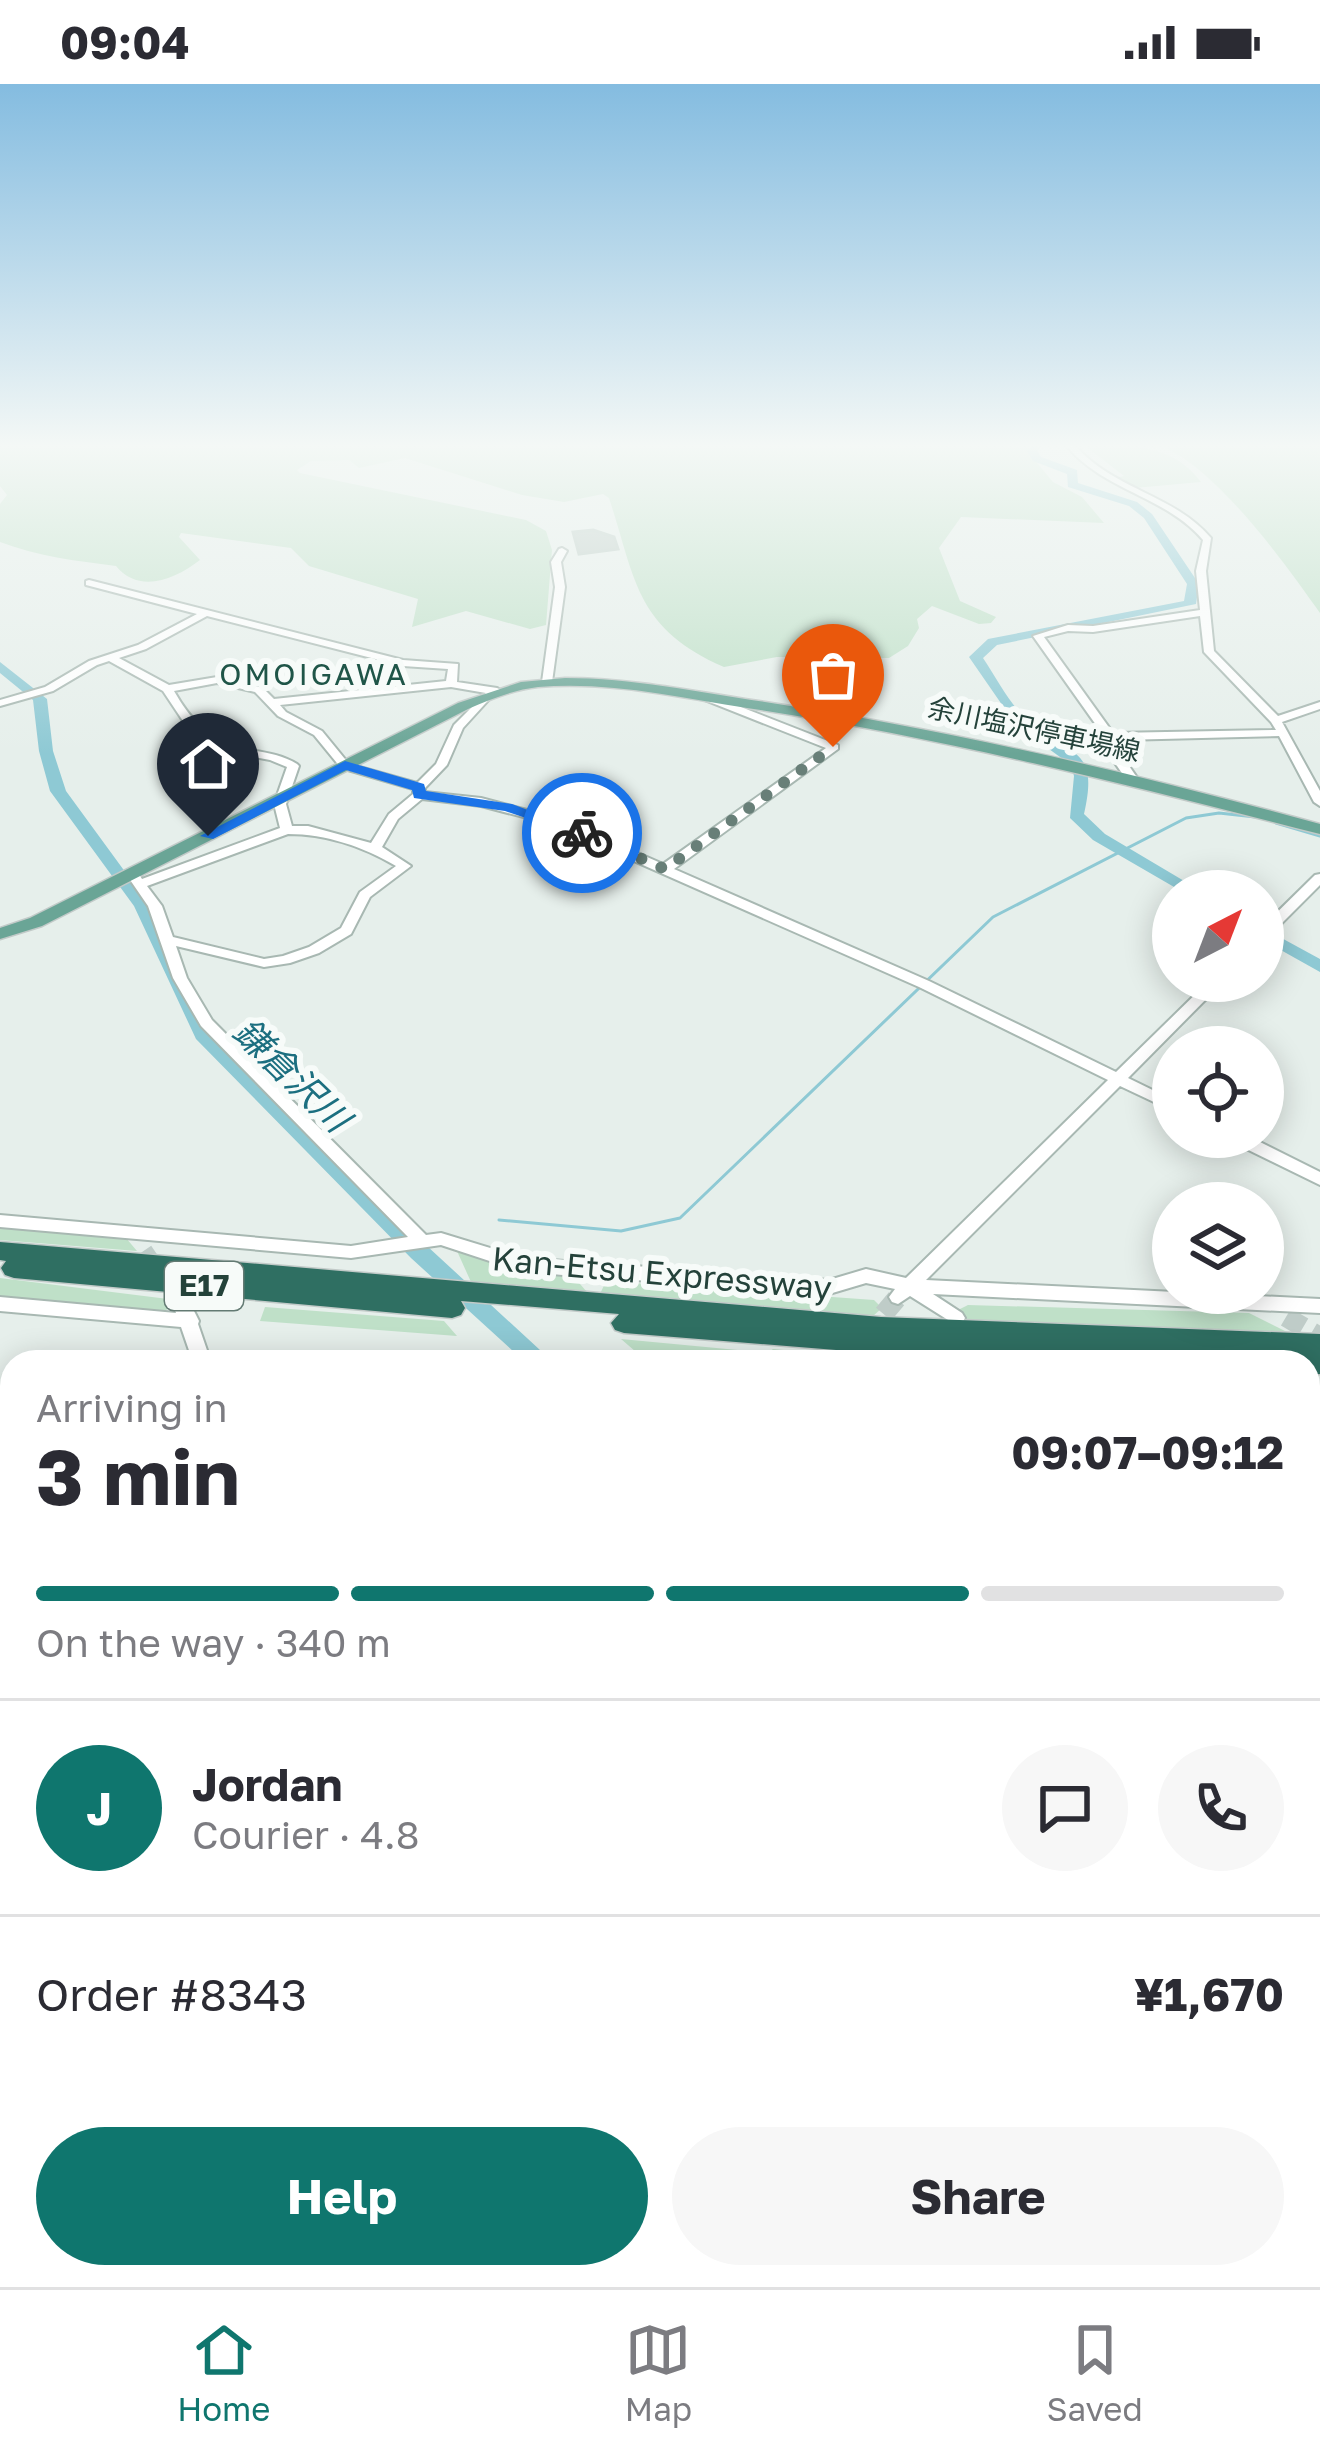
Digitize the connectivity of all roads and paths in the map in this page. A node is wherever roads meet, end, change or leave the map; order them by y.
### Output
1 (1206, 548) edge
2 (562, 550) dead end
3 (89, 583) dead end
4 (1204, 612) junction
5 (206, 613) junction
6 (111, 658) junction
7 (547, 682) junction
8 (451, 684) junction
9 (167, 688) junction
10 (494, 693) junction
11 (706, 698) junction
12 (271, 703) junction
13 (0, 704) edge
14 (1320, 705) edge
15 (1276, 720) junction
16 (1282, 734) junction
17 (1110, 736) junction
18 (345, 766) junction
19 (1132, 779) junction
20 (419, 791) junction
21 (283, 797) junction
22 (1320, 802) edge
23 (1320, 829) edge
24 (287, 830) junction
25 (375, 848) junction
26 (665, 869) junction
27 (1320, 878) edge
28 (137, 879) junction
29 (1284, 914) edge
30 (0, 934) edge
31 (170, 940) junction
32 (1196, 1002) edge
33 (1119, 1079) junction
34 (1152, 1096) edge
35 (1278, 1158) edge
36 (1320, 1179) edge
37 (0, 1221) edge
38 (134, 1233) junction
39 (418, 1241) junction
40 (146, 1250) tunnel mouth
41 (0, 1251) edge
42 (0, 1267) edge
43 (903, 1292) junction
44 (402, 1295) junction
45 (180, 1300) tunnel mouth
46 (1152, 1302) edge
47 (0, 1304) edge
48 (501, 1305) junction
49 (1320, 1306) edge
50 (1284, 1307) edge
51 (1280, 1314) edge
52 (1286, 1317) tunnel mouth
53 (956, 1318) dead end
54 (190, 1321) junction
55 (1320, 1345) edge
56 (198, 1350) edge
57 (967, 1350) edge

1 - 4 street
2 - 7 street
3 - 5 street
4 - 15 street
4 - 17 street
5 - 6 street
5 - 8 street
6 - 9 street
6 - 13 street
7 - 10 main road, 余川塩沢停車場線
7 - 11 main road, 余川塩沢停車場線
8 - 10 street
8 - 12 street
9 - 12 street
9 - 21 street
10 - 18 main road, 余川塩沢停車場線
10 - 20 street
11 - 19 main road, 余川塩沢停車場線
11 - 26 street
12 - 18 street
14 - 15 street
15 - 16 street
16 - 17 street
16 - 22 street
17 - 19 street
18 - 20 street
18 - 21 main road, 余川塩沢停車場線
19 - 23 main road, 余川塩沢停車場線
20 - 25 street
20 - 26 street
21 - 24 street
21 - 28 main road, 余川塩沢停車場線
24 - 25 street
24 - 28 street
25 - 31 street
26 - 33 street
27 - 29 street
28 - 30 main road, 余川塩沢停車場線
28 - 31 street
31 - 39 street
32 - 33 street
33 - 34 street
33 - 43 street
35 - 36 street
37 - 38 street
38 - 39 street
38 - 40 street
39 - 43 street
41 - 44 highway, Kan-Etsu Expressway / E17
42 - 44 highway, Kan-Etsu Expressway / E17
43 - 46 street
43 - 53 street
44 - 48 highway, Kan-Etsu Expressway / E17
45 - 54 street
47 - 54 street
48 - 55 highway, Kan-Etsu Expressway / E17
48 - 57 highway, Kan-Etsu Expressway / E17
49 - 50 street
51 - 52 street
54 - 56 street

